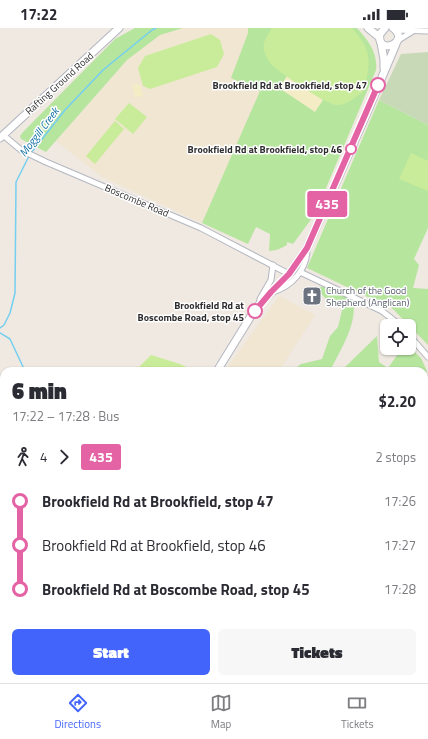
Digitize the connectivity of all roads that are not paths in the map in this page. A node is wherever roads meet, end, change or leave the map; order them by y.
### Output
1 (119, 28) edge
2 (368, 28) edge
3 (394, 29) edge
4 (413, 31) junction
5 (428, 31) edge
6 (382, 34) edge
7 (396, 42) junction
8 (383, 72) junction
9 (1, 136) edge
10 (307, 248) junction
11 (273, 265) junction
12 (300, 272) junction
13 (289, 274) junction
14 (271, 292) junction
15 (259, 305) junction
16 (392, 319) edge
17 (416, 343) edge
18 (428, 357) edge
19 (220, 367) edge

1 - 9 main road, Rafting Ground Road
2 - 6 main road
3 - 4 street
3 - 7 main road
4 - 5 street
4 - 7 street
6 - 7 main road
6 - 8 main road
7 - 8 main road
8 - 10 main road
9 - 11 street, Boscombe Road
10 - 12 street
10 - 13 main road
11 - 13 street, Boscombe Road
11 - 15 street
12 - 14 street
12 - 16 street
13 - 14 main road
14 - 15 main road
15 - 19 main road
17 - 18 street

